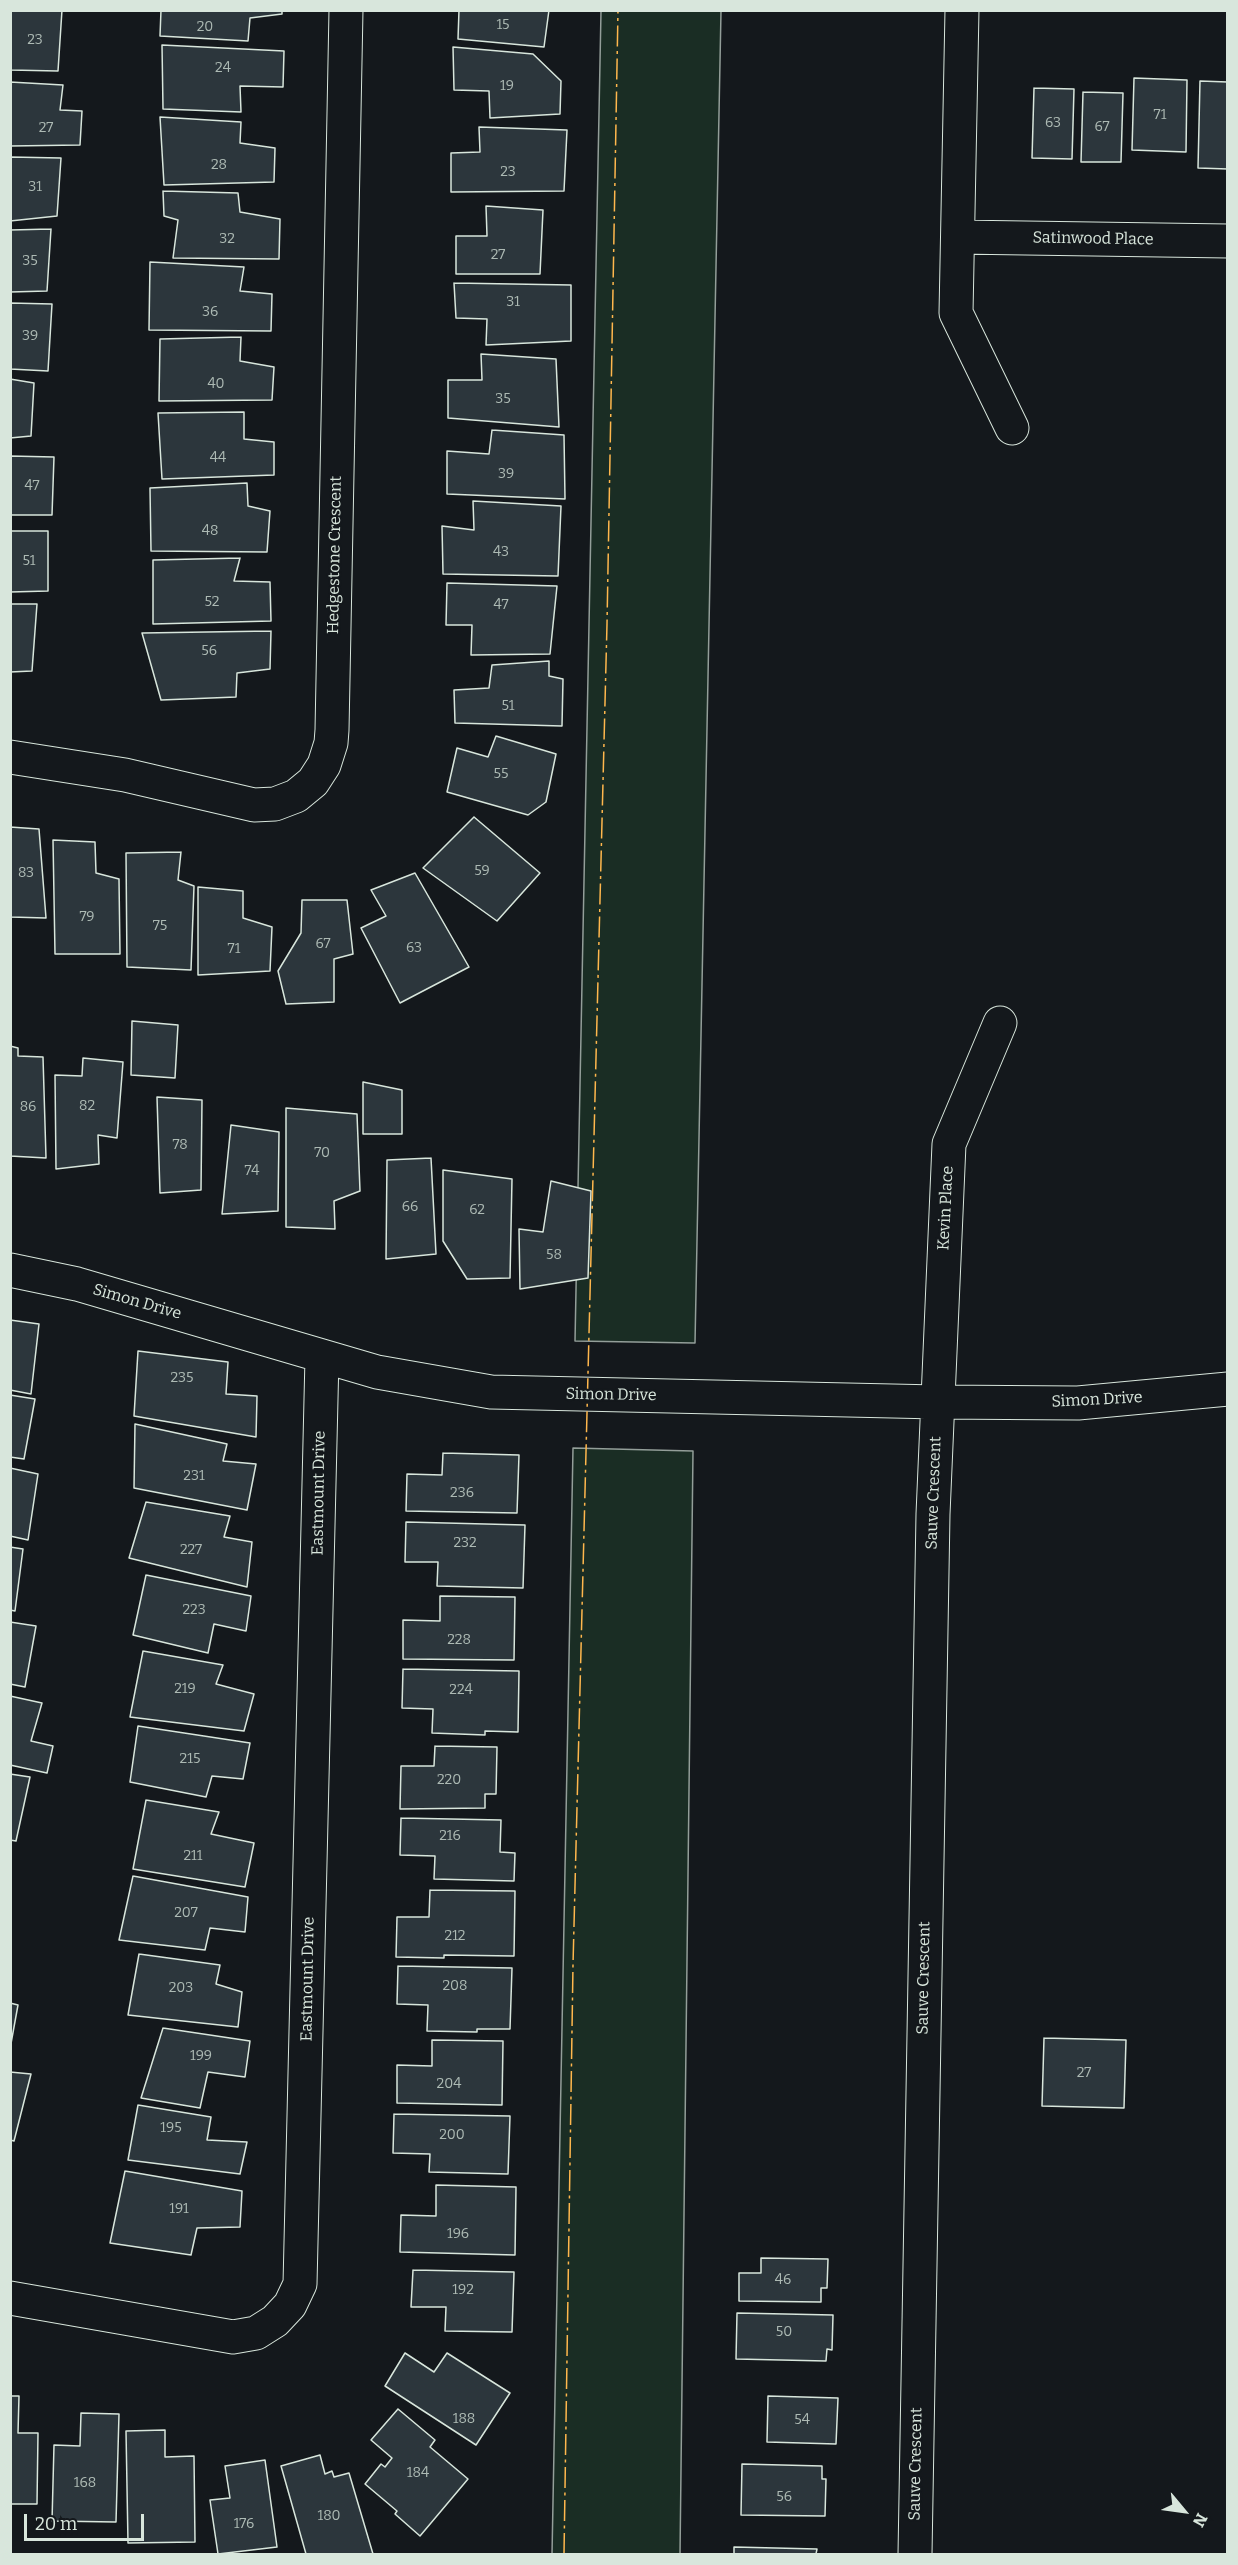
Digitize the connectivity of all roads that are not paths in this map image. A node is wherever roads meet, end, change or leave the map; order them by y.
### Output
1 (346, 10) edge
2 (962, 10) edge
3 (958, 237) junction
4 (1227, 241) edge
5 (1012, 428) dead end
6 (10, 758) edge
7 (1000, 1023) dead end
8 (10, 1270) edge
9 (322, 1357) junction
10 (1227, 1389) edge
11 (937, 1402) junction
12 (10, 2298) edge
13 (915, 2554) edge

1 - 6 street, Hedgestone Crescent
2 - 3 street
3 - 4 street, Satinwood Place
3 - 5 street
7 - 11 street, Kevin Place
8 - 9 street, Simon Drive
9 - 11 street, Simon Drive
9 - 12 street, Eastmount Drive
10 - 11 street, Simon Drive
11 - 13 street, Sauve Crescent

